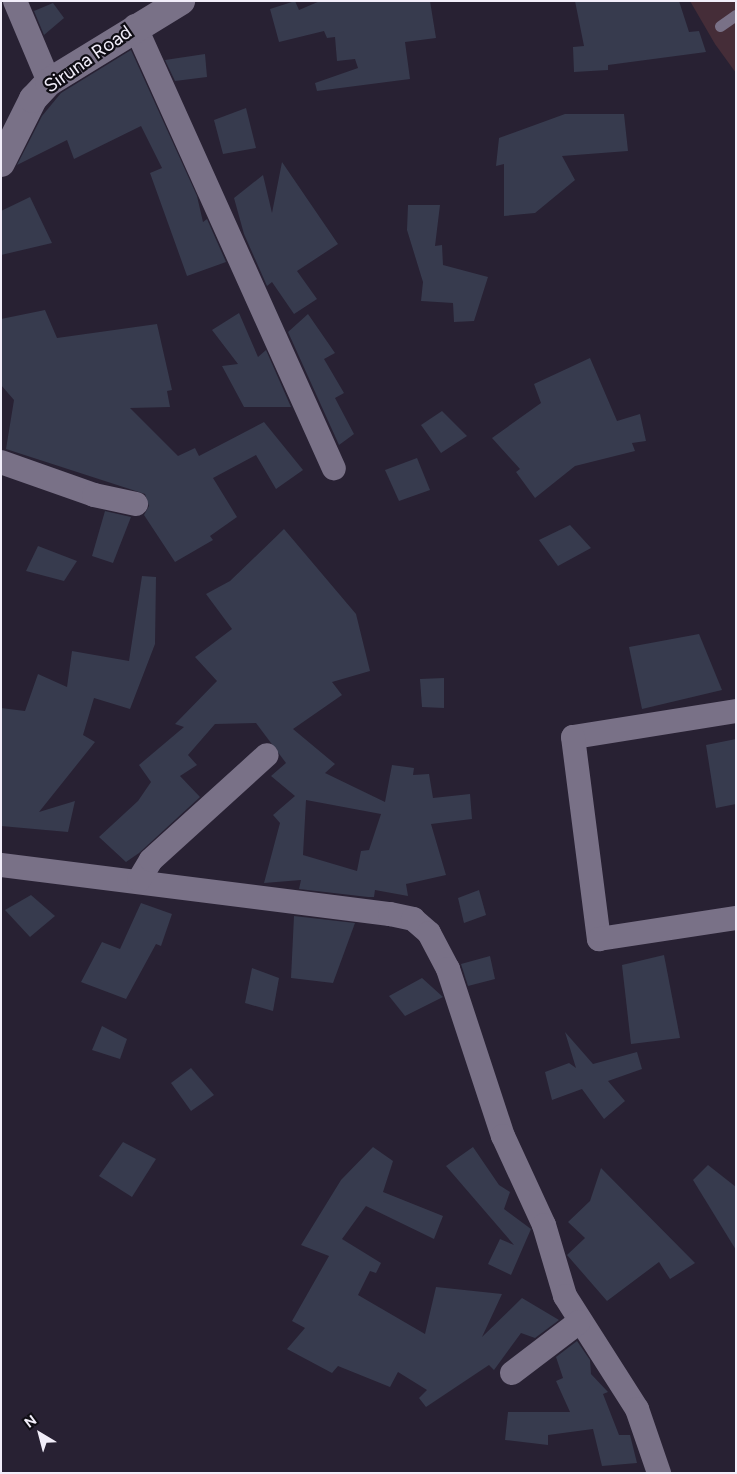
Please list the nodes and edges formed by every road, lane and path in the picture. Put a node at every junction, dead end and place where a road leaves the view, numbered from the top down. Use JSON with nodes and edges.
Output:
{"nodes":[{"id":1,"x":15,"y":1,"type":"edge"},
{"id":2,"x":181,"y":1,"type":"edge"},
{"id":3,"x":736,"y":15,"type":"edge"},
{"id":4,"x":135,"y":26,"type":"junction"},
{"id":5,"x":720,"y":26,"type":"dead end"},
{"id":6,"x":49,"y":82,"type":"junction"},
{"id":7,"x":1,"y":163,"type":"edge"},
{"id":8,"x":1,"y":462,"type":"edge"},
{"id":9,"x":334,"y":468,"type":"dead end"},
{"id":10,"x":136,"y":504,"type":"dead end"},
{"id":11,"x":736,"y":710,"type":"edge"},
{"id":12,"x":267,"y":755,"type":"dead end"},
{"id":13,"x":1,"y":864,"type":"edge"},
{"id":14,"x":139,"y":880,"type":"junction"},
{"id":15,"x":736,"y":918,"type":"edge"},
{"id":16,"x":579,"y":1322,"type":"junction"},
{"id":17,"x":512,"y":1373,"type":"dead end"},
{"id":18,"x":659,"y":1473,"type":"edge"}],
"edges":[{"from":1,"to":6,"type":"street"},
{"from":2,"to":4,"type":"street","name":"Siruna Road"},
{"from":3,"to":5,"type":"lane"},
{"from":4,"to":6,"type":"street","name":"Siruna Road"},
{"from":4,"to":9,"type":"street"},
{"from":6,"to":7,"type":"street","name":"Siruna Road"},
{"from":8,"to":10,"type":"street"},
{"from":11,"to":15,"type":"street"},
{"from":12,"to":14,"type":"street"},
{"from":13,"to":14,"type":"street"},
{"from":14,"to":16,"type":"street"},
{"from":16,"to":17,"type":"street"},
{"from":16,"to":18,"type":"street"}]}
